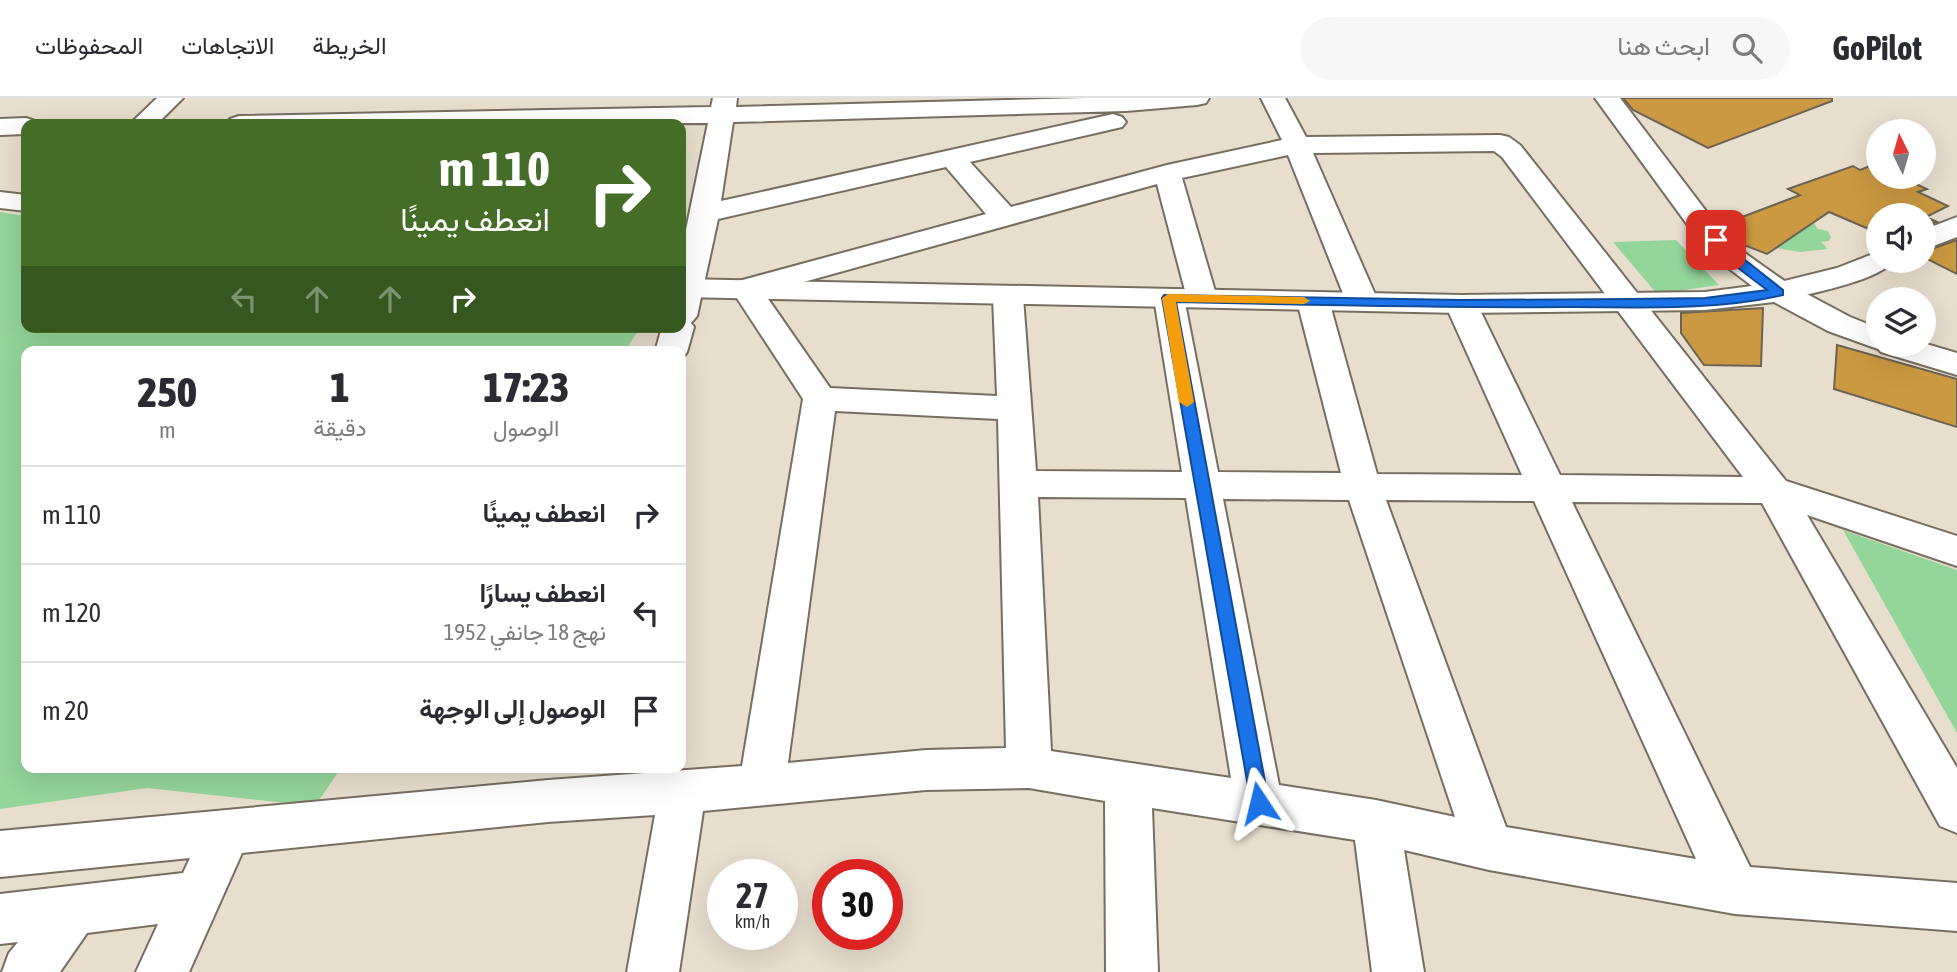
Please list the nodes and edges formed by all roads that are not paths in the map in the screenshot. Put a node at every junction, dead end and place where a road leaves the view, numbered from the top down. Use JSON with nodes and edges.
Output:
{"nodes":[{"id":1,"x":171,"y":98,"type":"edge"},
{"id":2,"x":515,"y":98,"type":"edge"},
{"id":3,"x":1197,"y":98,"type":"edge"},
{"id":4,"x":1214,"y":98,"type":"edge"},
{"id":5,"x":1273,"y":98,"type":"edge"},
{"id":6,"x":1607,"y":98,"type":"edge"},
{"id":7,"x":1122,"y":101,"type":"edge"},
{"id":8,"x":992,"y":103,"type":"edge"},
{"id":9,"x":724,"y":107,"type":"edge"},
{"id":10,"x":148,"y":119,"type":"edge"},
{"id":11,"x":497,"y":119,"type":"edge"},
{"id":12,"x":540,"y":119,"type":"edge"},
{"id":13,"x":21,"y":126,"type":"edge"},
{"id":14,"x":0,"y":127,"type":"edge"},
{"id":15,"x":1297,"y":145,"type":"junction"},
{"id":16,"x":953,"y":159,"type":"junction"},
{"id":17,"x":1167,"y":173,"type":"junction"},
{"id":18,"x":0,"y":200,"type":"edge"},
{"id":19,"x":21,"y":202,"type":"edge"},
{"id":20,"x":705,"y":213,"type":"junction"},
{"id":21,"x":1004,"y":217,"type":"junction"},
{"id":22,"x":1957,"y":226,"type":"edge"},
{"id":23,"x":1936,"y":235,"type":"edge"},
{"id":24,"x":1866,"y":266,"type":"edge"},
{"id":25,"x":686,"y":286,"type":"edge"},
{"id":26,"x":746,"y":289,"type":"junction"},
{"id":27,"x":1779,"y":292,"type":"junction"},
{"id":28,"x":1008,"y":297,"type":"junction"},
{"id":29,"x":686,"y":298,"type":"edge"},
{"id":30,"x":1185,"y":298,"type":"junction"},
{"id":31,"x":1313,"y":301,"type":"junction"},
{"id":32,"x":1362,"y":301,"type":"junction"},
{"id":33,"x":1630,"y":303,"type":"junction"},
{"id":34,"x":1461,"y":304,"type":"junction"},
{"id":35,"x":1866,"y":334,"type":"edge"},
{"id":36,"x":1933,"y":357,"type":"edge"},
{"id":37,"x":1957,"y":364,"type":"edge"},
{"id":38,"x":820,"y":399,"type":"junction"},
{"id":39,"x":1014,"y":408,"type":"junction"},
{"id":40,"x":1201,"y":483,"type":"junction"},
{"id":41,"x":1019,"y":484,"type":"junction"},
{"id":42,"x":1362,"y":485,"type":"junction"},
{"id":43,"x":1546,"y":488,"type":"junction"},
{"id":44,"x":1773,"y":490,"type":"junction"},
{"id":45,"x":1957,"y":551,"type":"edge"},
{"id":46,"x":1029,"y":768,"type":"junction"},
{"id":47,"x":1128,"y":783,"type":"junction"},
{"id":48,"x":553,"y":785,"type":"edge"},
{"id":49,"x":762,"y":786,"type":"junction"},
{"id":50,"x":683,"y":791,"type":"junction"},
{"id":51,"x":1259,"y":803,"type":"junction"},
{"id":52,"x":1957,"y":811,"type":"edge"},
{"id":53,"x":1376,"y":822,"type":"junction"},
{"id":54,"x":228,"y":833,"type":"junction"},
{"id":55,"x":1489,"y":848,"type":"junction"},
{"id":56,"x":0,"y":854,"type":"edge"},
{"id":57,"x":1735,"y":890,"type":"junction"},
{"id":58,"x":200,"y":895,"type":"junction"},
{"id":59,"x":1957,"y":907,"type":"edge"},
{"id":60,"x":73,"y":910,"type":"junction"},
{"id":61,"x":0,"y":919,"type":"edge"},
{"id":62,"x":28,"y":972,"type":"edge"},
{"id":63,"x":162,"y":972,"type":"edge"},
{"id":64,"x":653,"y":972,"type":"edge"},
{"id":65,"x":1132,"y":972,"type":"edge"},
{"id":66,"x":1398,"y":972,"type":"edge"}],
"edges":[{"from":1,"to":10,"type":"street"},
{"from":2,"to":11,"type":"street"},
{"from":3,"to":7,"type":"street"},
{"from":4,"to":16,"type":"street"},
{"from":5,"to":15,"type":"street"},
{"from":6,"to":27,"type":"street"},
{"from":7,"to":8,"type":"street"},
{"from":8,"to":9,"type":"street"},
{"from":9,"to":12,"type":"street"},
{"from":9,"to":20,"type":"street"},
{"from":13,"to":14,"type":"street"},
{"from":15,"to":17,"type":"street"},
{"from":15,"to":32,"type":"street"},
{"from":15,"to":33,"type":"street"},
{"from":16,"to":20,"type":"street"},
{"from":16,"to":21,"type":"street"},
{"from":17,"to":21,"type":"street"},
{"from":17,"to":30,"type":"street"},
{"from":18,"to":19,"type":"street"},
{"from":20,"to":25,"type":"street"},
{"from":21,"to":26,"type":"street"},
{"from":22,"to":23,"type":"street"},
{"from":24,"to":27,"type":"street"},
{"from":26,"to":28,"type":"street"},
{"from":26,"to":29,"type":"street"},
{"from":26,"to":38,"type":"street"},
{"from":27,"to":33,"type":"street"},
{"from":27,"to":35,"type":"street"},
{"from":28,"to":30,"type":"street"},
{"from":28,"to":39,"type":"street"},
{"from":30,"to":31,"type":"street"},
{"from":30,"to":40,"type":"street"},
{"from":31,"to":32,"type":"street"},
{"from":31,"to":42,"type":"street"},
{"from":32,"to":34,"type":"street"},
{"from":33,"to":34,"type":"street"},
{"from":33,"to":44,"type":"street"},
{"from":34,"to":43,"type":"street"},
{"from":36,"to":37,"type":"street"},
{"from":38,"to":39,"type":"street"},
{"from":38,"to":49,"type":"street"},
{"from":39,"to":41,"type":"street"},
{"from":40,"to":41,"type":"street"},
{"from":40,"to":42,"type":"street"},
{"from":40,"to":51,"type":"street"},
{"from":41,"to":46,"type":"street"},
{"from":42,"to":43,"type":"street"},
{"from":42,"to":55,"type":"street"},
{"from":43,"to":44,"type":"street"},
{"from":43,"to":57,"type":"street"},
{"from":44,"to":45,"type":"street"},
{"from":44,"to":52,"type":"street"},
{"from":46,"to":47,"type":"street"},
{"from":46,"to":49,"type":"street"},
{"from":47,"to":51,"type":"street"},
{"from":47,"to":65,"type":"street"},
{"from":48,"to":50,"type":"street"},
{"from":48,"to":54,"type":"street"},
{"from":49,"to":50,"type":"street"},
{"from":50,"to":64,"type":"street"},
{"from":51,"to":53,"type":"street"},
{"from":53,"to":55,"type":"street"},
{"from":53,"to":66,"type":"street"},
{"from":54,"to":56,"type":"street"},
{"from":54,"to":58,"type":"street"},
{"from":55,"to":57,"type":"street"},
{"from":57,"to":59,"type":"street"},
{"from":58,"to":60,"type":"street"},
{"from":58,"to":63,"type":"street"},
{"from":60,"to":61,"type":"street"},
{"from":60,"to":62,"type":"street"}]}
